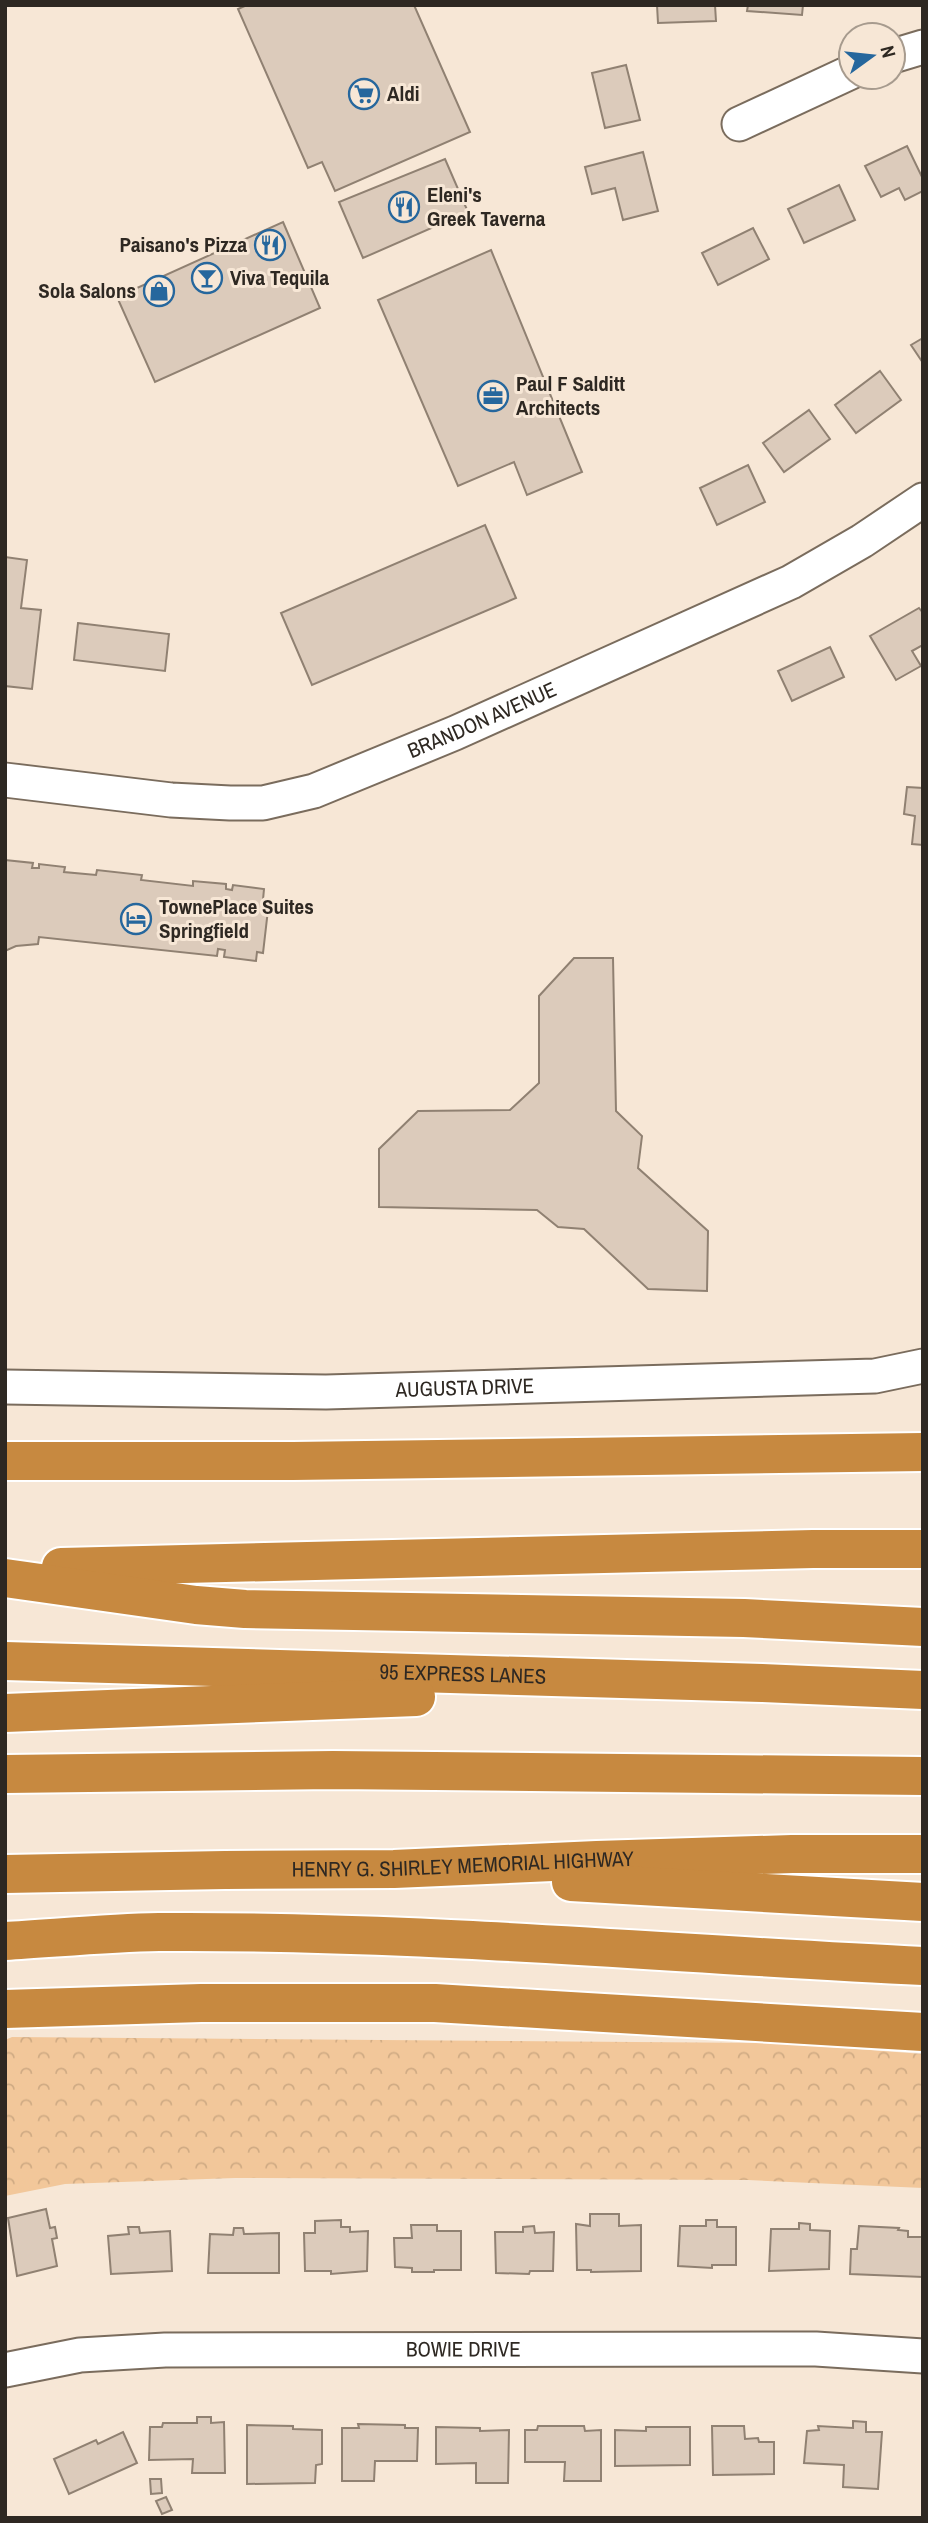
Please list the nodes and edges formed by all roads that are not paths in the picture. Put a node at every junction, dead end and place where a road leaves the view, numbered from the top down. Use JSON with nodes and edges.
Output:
{"nodes":[{"id":1,"x":837,"y":78,"type":"edge"},
{"id":2,"x":739,"y":124,"type":"dead end"},
{"id":3,"x":923,"y":500,"type":"edge"},
{"id":4,"x":5,"y":779,"type":"edge"},
{"id":5,"x":923,"y":1366,"type":"edge"},
{"id":6,"x":5,"y":1387,"type":"edge"},
{"id":7,"x":923,"y":1452,"type":"edge"},
{"id":8,"x":5,"y":1461,"type":"edge"},
{"id":9,"x":923,"y":1549,"type":"edge"},
{"id":10,"x":5,"y":1568,"type":"edge"},
{"id":11,"x":5,"y":1578,"type":"edge"},
{"id":12,"x":923,"y":1627,"type":"edge"},
{"id":13,"x":5,"y":1661,"type":"edge"},
{"id":14,"x":762,"y":1683,"type":"junction"},
{"id":15,"x":923,"y":1690,"type":"edge"},
{"id":16,"x":5,"y":1713,"type":"edge"},
{"id":17,"x":59,"y":1773,"type":"junction"},
{"id":18,"x":5,"y":1774,"type":"edge"},
{"id":19,"x":923,"y":1776,"type":"edge"},
{"id":20,"x":5,"y":1780,"type":"edge"},
{"id":21,"x":923,"y":1854,"type":"edge"},
{"id":22,"x":394,"y":1869,"type":"junction"},
{"id":23,"x":5,"y":1874,"type":"edge"},
{"id":24,"x":923,"y":1902,"type":"edge"},
{"id":25,"x":5,"y":1941,"type":"edge"},
{"id":26,"x":923,"y":1966,"type":"edge"},
{"id":27,"x":5,"y":2009,"type":"edge"},
{"id":28,"x":923,"y":2032,"type":"edge"},
{"id":29,"x":923,"y":2356,"type":"edge"},
{"id":30,"x":5,"y":2370,"type":"edge"}],
"edges":[{"from":1,"to":2,"type":"street"},
{"from":3,"to":4,"type":"street","name":"BRANDON AVENUE"},
{"from":5,"to":6,"type":"street","name":"AUGUSTA DRIVE"},
{"from":7,"to":8,"type":"highway"},
{"from":9,"to":10,"type":"highway"},
{"from":11,"to":12,"type":"highway"},
{"from":13,"to":14,"type":"highway","name":"95 EXPRESS LANES"},
{"from":14,"to":15,"type":"highway","name":"95 EXPRESS LANES"},
{"from":14,"to":16,"type":"highway"},
{"from":17,"to":18,"type":"highway"},
{"from":17,"to":19,"type":"highway"},
{"from":17,"to":20,"type":"highway"},
{"from":21,"to":22,"type":"highway","name":"HENRY G. SHIRLEY MEMORIAL HIGHWAY"},
{"from":22,"to":23,"type":"highway","name":"HENRY G. SHIRLEY MEMORIAL HIGHWAY"},
{"from":22,"to":24,"type":"highway"},
{"from":25,"to":26,"type":"highway"},
{"from":27,"to":28,"type":"highway"},
{"from":29,"to":30,"type":"street","name":"BOWIE DRIVE"}]}
